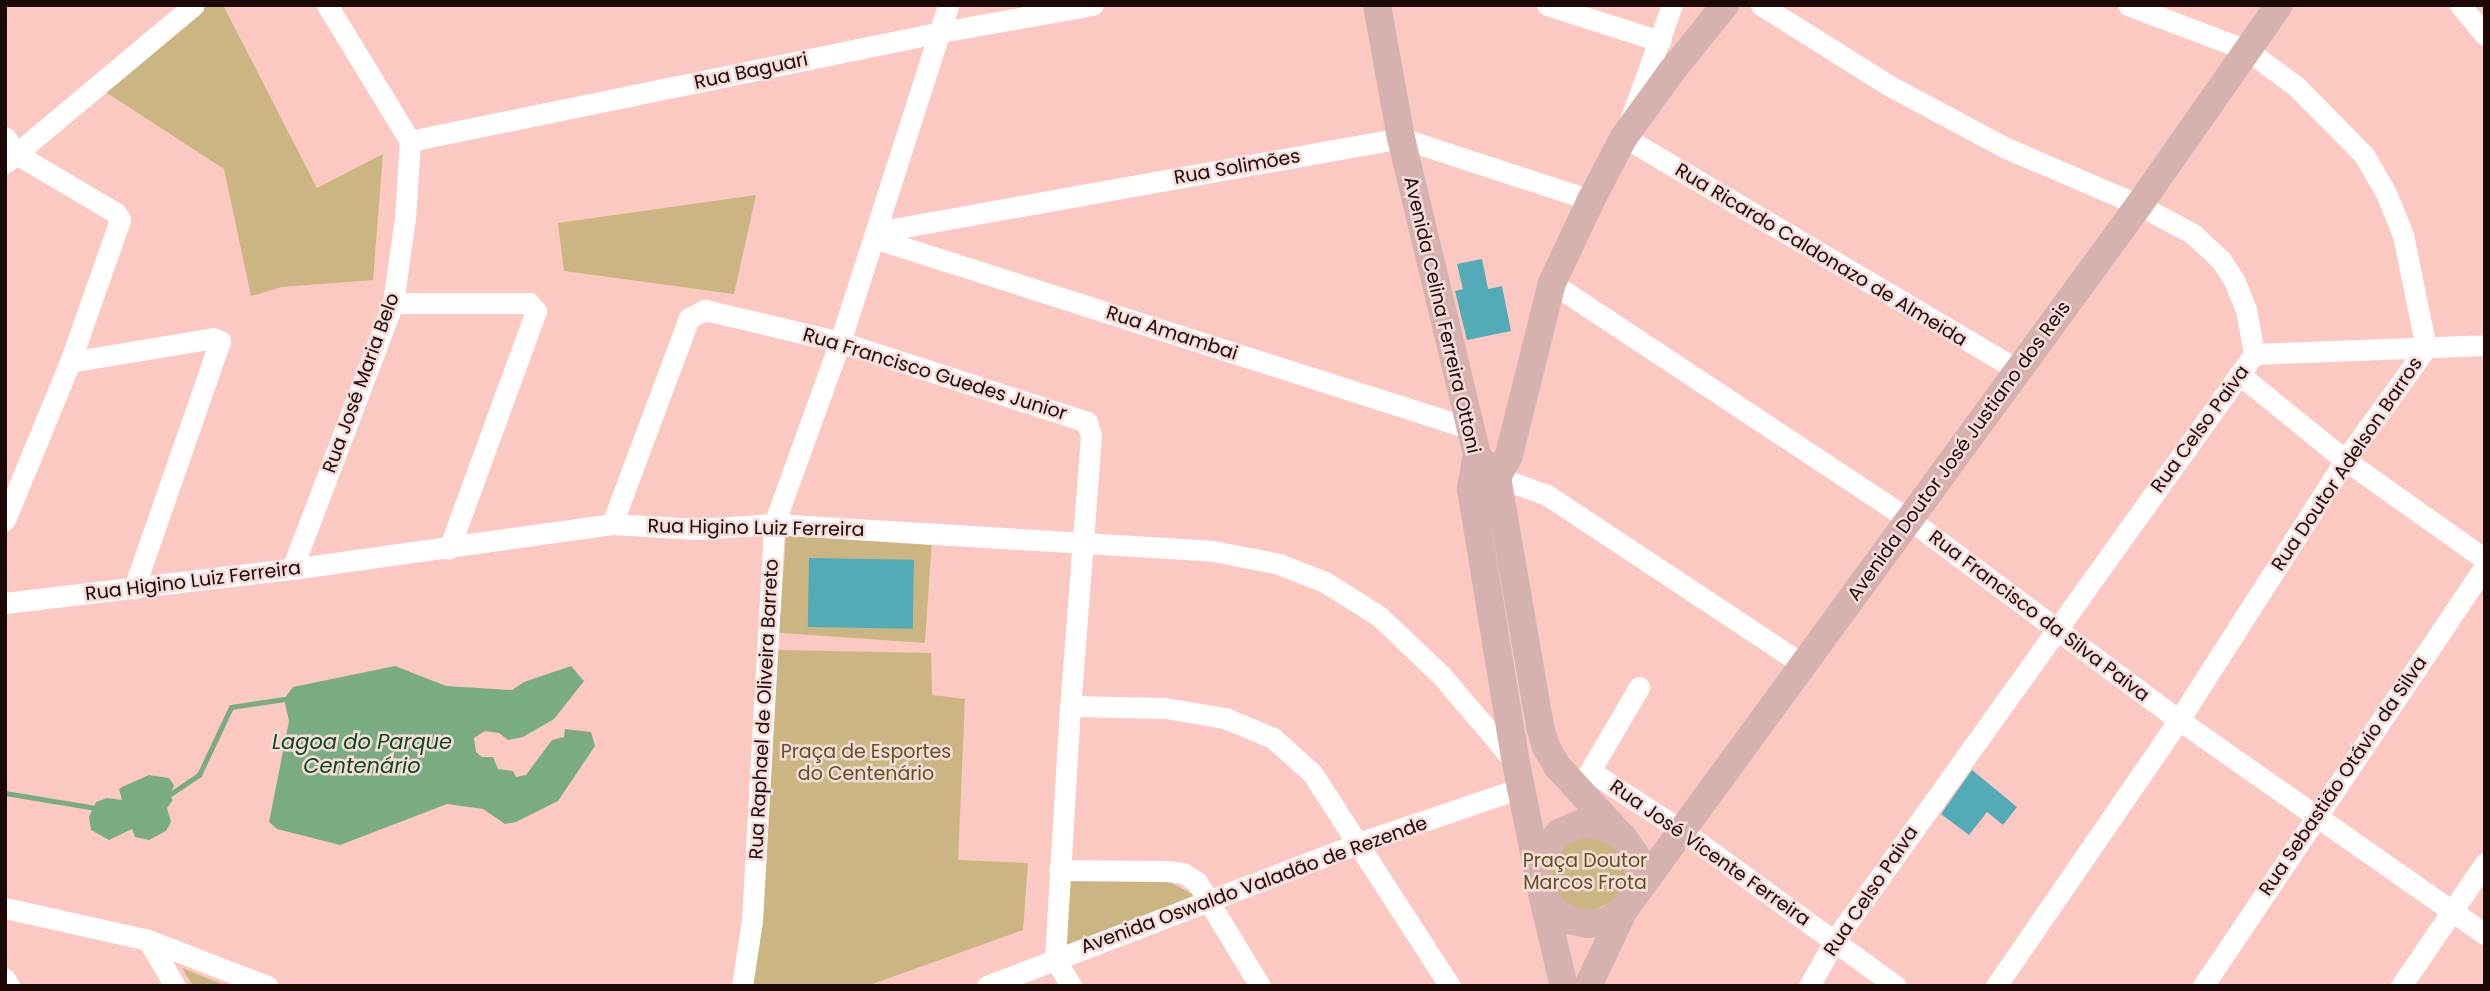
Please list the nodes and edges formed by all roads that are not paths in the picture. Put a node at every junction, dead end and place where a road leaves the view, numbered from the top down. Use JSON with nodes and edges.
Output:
{"nodes":[{"id":1,"x":194,"y":5,"type":"edge"},
{"id":2,"x":327,"y":5,"type":"edge"},
{"id":3,"x":948,"y":5,"type":"edge"},
{"id":4,"x":1093,"y":5,"type":"edge"},
{"id":5,"x":1377,"y":5,"type":"edge"},
{"id":6,"x":1547,"y":5,"type":"edge"},
{"id":7,"x":1672,"y":5,"type":"edge"},
{"id":8,"x":1725,"y":5,"type":"edge"},
{"id":9,"x":1761,"y":5,"type":"edge"},
{"id":10,"x":2129,"y":5,"type":"edge"},
{"id":11,"x":2279,"y":5,"type":"edge"},
{"id":12,"x":2460,"y":5,"type":"edge"},
{"id":13,"x":941,"y":32,"type":"junction"},
{"id":14,"x":2485,"y":35,"type":"edge"},
{"id":15,"x":1660,"y":41,"type":"junction"},
{"id":16,"x":2247,"y":50,"type":"junction"},
{"id":17,"x":5,"y":137,"type":"edge"},
{"id":18,"x":1624,"y":137,"type":"junction"},
{"id":19,"x":1401,"y":138,"type":"junction"},
{"id":20,"x":410,"y":141,"type":"junction"},
{"id":21,"x":11,"y":159,"type":"edge"},
{"id":22,"x":1591,"y":200,"type":"junction"},
{"id":23,"x":2139,"y":205,"type":"junction"},
{"id":24,"x":875,"y":235,"type":"junction"},
{"id":25,"x":1552,"y":283,"type":"junction"},
{"id":26,"x":393,"y":303,"type":"junction"},
{"id":27,"x":840,"y":342,"type":"junction"},
{"id":28,"x":2485,"y":345,"type":"edge"},
{"id":29,"x":2426,"y":348,"type":"junction"},
{"id":30,"x":2255,"y":354,"type":"junction"},
{"id":31,"x":70,"y":362,"type":"junction"},
{"id":32,"x":2019,"y":371,"type":"junction"},
{"id":33,"x":2239,"y":374,"type":"junction"},
{"id":34,"x":1473,"y":441,"type":"junction"},
{"id":35,"x":2345,"y":460,"type":"junction"},
{"id":36,"x":1497,"y":477,"type":"junction"},
{"id":37,"x":1471,"y":489,"type":"junction"},
{"id":38,"x":1909,"y":519,"type":"junction"},
{"id":39,"x":5,"y":520,"type":"edge"},
{"id":40,"x":612,"y":524,"type":"junction"},
{"id":41,"x":774,"y":524,"type":"junction"},
{"id":42,"x":1082,"y":543,"type":"junction"},
{"id":43,"x":449,"y":549,"type":"junction"},
{"id":44,"x":2485,"y":559,"type":"edge"},
{"id":45,"x":2485,"y":566,"type":"edge"},
{"id":46,"x":292,"y":569,"type":"junction"},
{"id":47,"x":134,"y":588,"type":"junction"},
{"id":48,"x":5,"y":603,"type":"edge"},
{"id":49,"x":2055,"y":629,"type":"junction"},
{"id":50,"x":1802,"y":664,"type":"junction"},
{"id":51,"x":1639,"y":687,"type":"dead end"},
{"id":52,"x":1070,"y":706,"type":"junction"},
{"id":53,"x":2179,"y":720,"type":"junction"},
{"id":54,"x":1519,"y":776,"type":"junction"},
{"id":55,"x":1584,"y":781,"type":"junction"},
{"id":56,"x":2316,"y":816,"type":"junction"},
{"id":57,"x":1681,"y":830,"type":"junction"},
{"id":58,"x":1623,"y":837,"type":"junction"},
{"id":59,"x":1360,"y":843,"type":"junction"},
{"id":60,"x":2485,"y":863,"type":"edge"},
{"id":61,"x":1059,"y":870,"type":"junction"},
{"id":62,"x":1540,"y":882,"type":"junction"},
{"id":63,"x":1210,"y":900,"type":"junction"},
{"id":64,"x":1629,"y":902,"type":"junction"},
{"id":65,"x":5,"y":908,"type":"edge"},
{"id":66,"x":2451,"y":911,"type":"junction"},
{"id":67,"x":2485,"y":934,"type":"edge"},
{"id":68,"x":148,"y":940,"type":"junction"},
{"id":69,"x":1835,"y":940,"type":"junction"},
{"id":70,"x":1055,"y":959,"type":"junction"},
{"id":71,"x":5,"y":979,"type":"edge"},
{"id":72,"x":9,"y":986,"type":"edge"},
{"id":73,"x":175,"y":986,"type":"edge"},
{"id":74,"x":267,"y":986,"type":"edge"},
{"id":75,"x":741,"y":986,"type":"edge"},
{"id":76,"x":987,"y":986,"type":"edge"},
{"id":77,"x":1071,"y":986,"type":"edge"},
{"id":78,"x":1259,"y":986,"type":"edge"},
{"id":79,"x":1450,"y":986,"type":"edge"},
{"id":80,"x":1564,"y":986,"type":"edge"},
{"id":81,"x":1588,"y":986,"type":"edge"},
{"id":82,"x":1809,"y":986,"type":"edge"},
{"id":83,"x":1896,"y":986,"type":"edge"},
{"id":84,"x":1996,"y":986,"type":"edge"},
{"id":85,"x":2203,"y":986,"type":"edge"},
{"id":86,"x":2401,"y":986,"type":"edge"}],
"edges":[{"from":1,"to":21,"type":"street"},
{"from":2,"to":20,"type":"street"},
{"from":3,"to":13,"type":"street","name":"Rua Raphael de Oliveira Barreto"},
{"from":4,"to":13,"type":"street","name":"Rua Baguari"},
{"from":5,"to":19,"type":"main road","name":"Avenida Celina Ferreira Ottoni"},
{"from":6,"to":15,"type":"street"},
{"from":7,"to":15,"type":"street"},
{"from":8,"to":18,"type":"main road"},
{"from":9,"to":23,"type":"street","name":"Rua Celso Paiva"},
{"from":10,"to":16,"type":"street","name":"Rua Doutor Adelson Barros"},
{"from":11,"to":16,"type":"main road","name":"Avenida Doutor José Justiano dos Reis"},
{"from":12,"to":14,"type":"street"},
{"from":13,"to":20,"type":"street","name":"Rua Baguari"},
{"from":13,"to":24,"type":"street","name":"Rua Raphael de Oliveira Barreto"},
{"from":15,"to":18,"type":"street"},
{"from":16,"to":23,"type":"main road","name":"Avenida Doutor José Justiano dos Reis"},
{"from":16,"to":29,"type":"street","name":"Rua Doutor Adelson Barros"},
{"from":17,"to":21,"type":"street"},
{"from":18,"to":22,"type":"main road"},
{"from":18,"to":32,"type":"street","name":"Rua Ricardo Caldonazo de Almeida"},
{"from":19,"to":22,"type":"street","name":"Rua Solimões"},
{"from":19,"to":24,"type":"street","name":"Rua Solimões"},
{"from":19,"to":34,"type":"main road","name":"Avenida Celina Ferreira Ottoni"},
{"from":20,"to":26,"type":"street","name":"Rua José Maria Belo"},
{"from":21,"to":31,"type":"street"},
{"from":22,"to":25,"type":"main road"},
{"from":23,"to":30,"type":"street","name":"Rua Celso Paiva"},
{"from":23,"to":32,"type":"main road","name":"Avenida Doutor José Justiano dos Reis"},
{"from":24,"to":27,"type":"street","name":"Rua Raphael de Oliveira Barreto"},
{"from":24,"to":34,"type":"street","name":"Rua Amambai"},
{"from":25,"to":36,"type":"main road"},
{"from":25,"to":38,"type":"street","name":"Rua Francisco da Silva Paiva"},
{"from":26,"to":43,"type":"street"},
{"from":26,"to":46,"type":"street","name":"Rua José Maria Belo"},
{"from":27,"to":40,"type":"street","name":"Rua Francisco Guedes Junior"},
{"from":27,"to":41,"type":"street","name":"Rua Raphael de Oliveira Barreto"},
{"from":27,"to":42,"type":"street","name":"Rua Francisco Guedes Junior"},
{"from":28,"to":29,"type":"street"},
{"from":29,"to":30,"type":"street"},
{"from":29,"to":35,"type":"street","name":"Rua Doutor Adelson Barros"},
{"from":30,"to":33,"type":"street","name":"Rua Celso Paiva"},
{"from":31,"to":39,"type":"street"},
{"from":31,"to":47,"type":"street"},
{"from":32,"to":38,"type":"main road","name":"Avenida Doutor José Justiano dos Reis"},
{"from":33,"to":35,"type":"street"},
{"from":33,"to":49,"type":"street","name":"Rua Celso Paiva"},
{"from":34,"to":36,"type":"main road"},
{"from":34,"to":37,"type":"main road","name":"Avenida Celina Ferreira Ottoni"},
{"from":35,"to":44,"type":"street"},
{"from":35,"to":53,"type":"street","name":"Rua Doutor Adelson Barros"},
{"from":36,"to":37,"type":"main road"},
{"from":36,"to":50,"type":"street"},
{"from":36,"to":55,"type":"main road"},
{"from":37,"to":54,"type":"main road","name":"Avenida Celina Ferreira Ottoni"},
{"from":38,"to":49,"type":"street","name":"Rua Francisco da Silva Paiva"},
{"from":38,"to":50,"type":"main road","name":"Avenida Doutor José Justiano dos Reis"},
{"from":40,"to":41,"type":"street","name":"Rua Higino Luiz Ferreira"},
{"from":40,"to":43,"type":"street","name":"Rua Higino Luiz Ferreira"},
{"from":41,"to":42,"type":"street","name":"Rua Higino Luiz Ferreira"},
{"from":41,"to":75,"type":"street","name":"Rua Raphael de Oliveira Barreto"},
{"from":42,"to":52,"type":"street","name":"Rua Francisco Guedes Junior"},
{"from":42,"to":54,"type":"street","name":"Rua Higino Luiz Ferreira"},
{"from":43,"to":46,"type":"street","name":"Rua Higino Luiz Ferreira"},
{"from":45,"to":56,"type":"street","name":"Rua Sebastião Otávio da Silva"},
{"from":46,"to":47,"type":"street","name":"Rua Higino Luiz Ferreira"},
{"from":47,"to":48,"type":"street","name":"Rua Higino Luiz Ferreira"},
{"from":49,"to":53,"type":"street","name":"Rua Francisco da Silva Paiva"},
{"from":49,"to":69,"type":"street","name":"Rua Celso Paiva"},
{"from":50,"to":57,"type":"main road","name":"Avenida Doutor José Justiano dos Reis"},
{"from":51,"to":55,"type":"street"},
{"from":52,"to":59,"type":"street"},
{"from":52,"to":61,"type":"street","name":"Rua Francisco Guedes Junior"},
{"from":53,"to":56,"type":"street","name":"Rua Francisco da Silva Paiva"},
{"from":53,"to":84,"type":"street","name":"Rua Doutor Adelson Barros"},
{"from":54,"to":59,"type":"street","name":"Avenida Oswaldo Valadão de Rezende"},
{"from":54,"to":62,"type":"main road","name":"Avenida Celina Ferreira Ottoni"},
{"from":55,"to":57,"type":"street","name":"Rua José Vicente Ferreira"},
{"from":55,"to":58,"type":"main road"},
{"from":56,"to":66,"type":"street","name":"Rua Francisco da Silva Paiva"},
{"from":56,"to":85,"type":"street","name":"Rua Sebastião Otávio da Silva"},
{"from":57,"to":64,"type":"main road","name":"Avenida Doutor José Justiano dos Reis"},
{"from":57,"to":69,"type":"street","name":"Rua José Vicente Ferreira"},
{"from":58,"to":62,"type":"main road"},
{"from":58,"to":64,"type":"main road"},
{"from":59,"to":63,"type":"street","name":"Avenida Oswaldo Valadão de Rezende"},
{"from":59,"to":79,"type":"street"},
{"from":60,"to":66,"type":"street"},
{"from":61,"to":63,"type":"street"},
{"from":61,"to":70,"type":"street","name":"Rua Francisco Guedes Junior"},
{"from":62,"to":64,"type":"main road"},
{"from":62,"to":80,"type":"main road","name":"Avenida Celina Ferreira Ottoni"},
{"from":63,"to":70,"type":"street","name":"Avenida Oswaldo Valadão de Rezende"},
{"from":63,"to":78,"type":"street"},
{"from":64,"to":81,"type":"main road","name":"Avenida Doutor José Justiano dos Reis"},
{"from":65,"to":68,"type":"street"},
{"from":66,"to":67,"type":"street","name":"Rua Francisco da Silva Paiva"},
{"from":66,"to":86,"type":"street"},
{"from":68,"to":73,"type":"street"},
{"from":68,"to":74,"type":"street"},
{"from":69,"to":82,"type":"street","name":"Rua Celso Paiva"},
{"from":69,"to":83,"type":"street","name":"Rua José Vicente Ferreira"},
{"from":70,"to":76,"type":"street","name":"Avenida Oswaldo Valadão de Rezende"},
{"from":70,"to":77,"type":"street"},
{"from":71,"to":72,"type":"street"}]}
